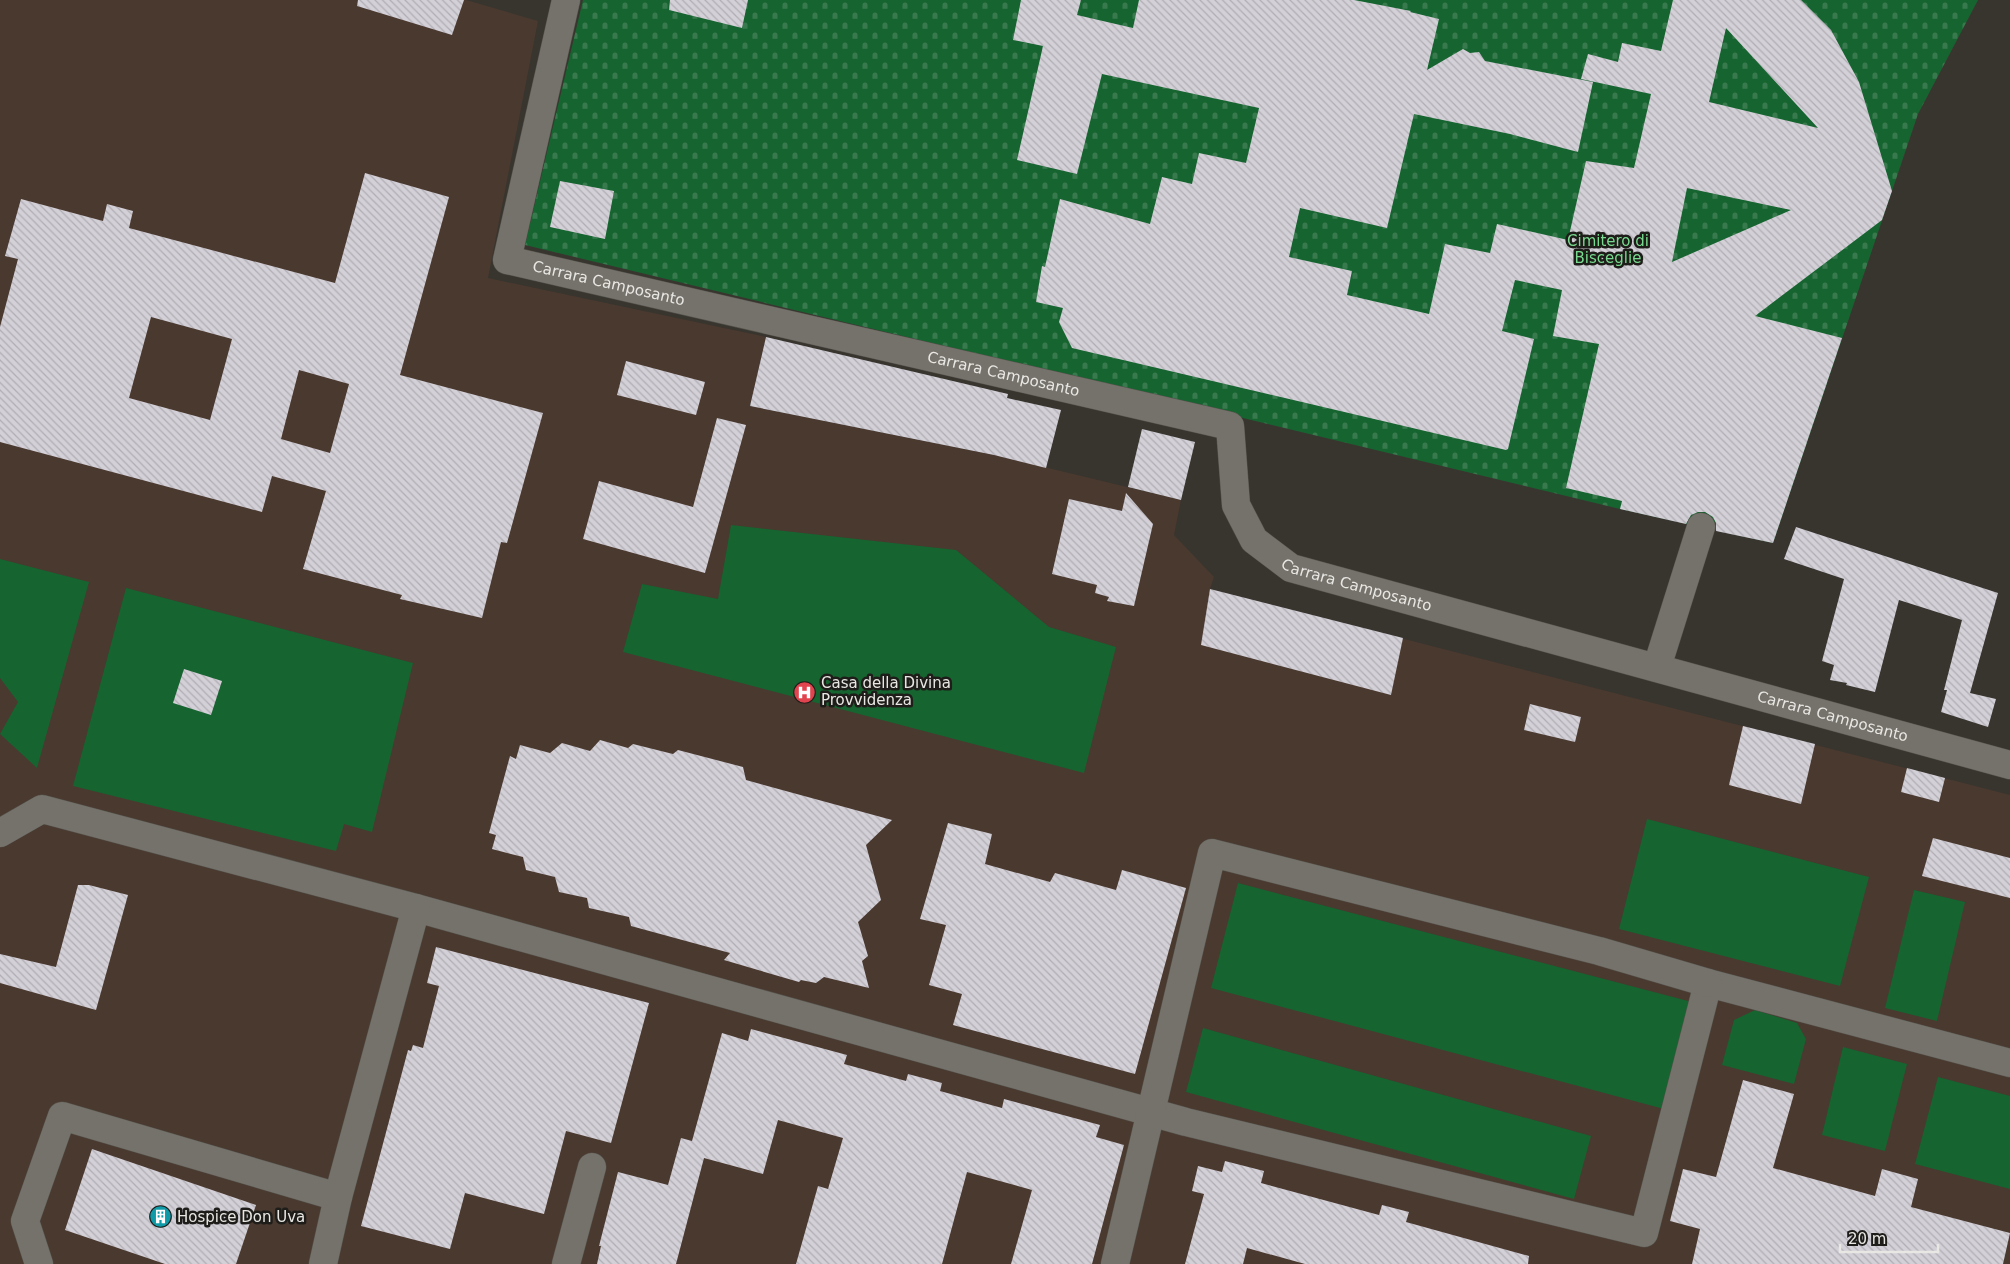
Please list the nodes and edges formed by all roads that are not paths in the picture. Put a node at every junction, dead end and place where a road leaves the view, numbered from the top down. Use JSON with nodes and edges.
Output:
{"nodes":[{"id":1,"x":566,"y":0,"type":"edge"},
{"id":2,"x":1701,"y":527,"type":"dead end"},
{"id":3,"x":1657,"y":667,"type":"junction"},
{"id":4,"x":2010,"y":765,"type":"edge"},
{"id":5,"x":0,"y":833,"type":"edge"},
{"id":6,"x":416,"y":908,"type":"junction"},
{"id":7,"x":1708,"y":983,"type":"junction"},
{"id":8,"x":2010,"y":1063,"type":"edge"},
{"id":9,"x":1152,"y":1113,"type":"junction"},
{"id":10,"x":592,"y":1167,"type":"dead end"},
{"id":11,"x":338,"y":1197,"type":"junction"},
{"id":12,"x":39,"y":1264,"type":"edge"},
{"id":13,"x":323,"y":1264,"type":"edge"},
{"id":14,"x":566,"y":1264,"type":"edge"},
{"id":15,"x":1115,"y":1264,"type":"edge"}],
"edges":[{"from":1,"to":3,"type":"lane","name":"Carrara Camposanto"},
{"from":2,"to":3,"type":"lane"},
{"from":3,"to":4,"type":"lane","name":"Carrara Camposanto"},
{"from":5,"to":6,"type":"lane"},
{"from":6,"to":9,"type":"lane"},
{"from":6,"to":11,"type":"lane"},
{"from":7,"to":8,"type":"lane"},
{"from":7,"to":9,"type":"lane"},
{"from":7,"to":9,"type":"lane"},
{"from":9,"to":15,"type":"lane"},
{"from":10,"to":14,"type":"lane"},
{"from":11,"to":12,"type":"lane"},
{"from":11,"to":13,"type":"lane"}]}
